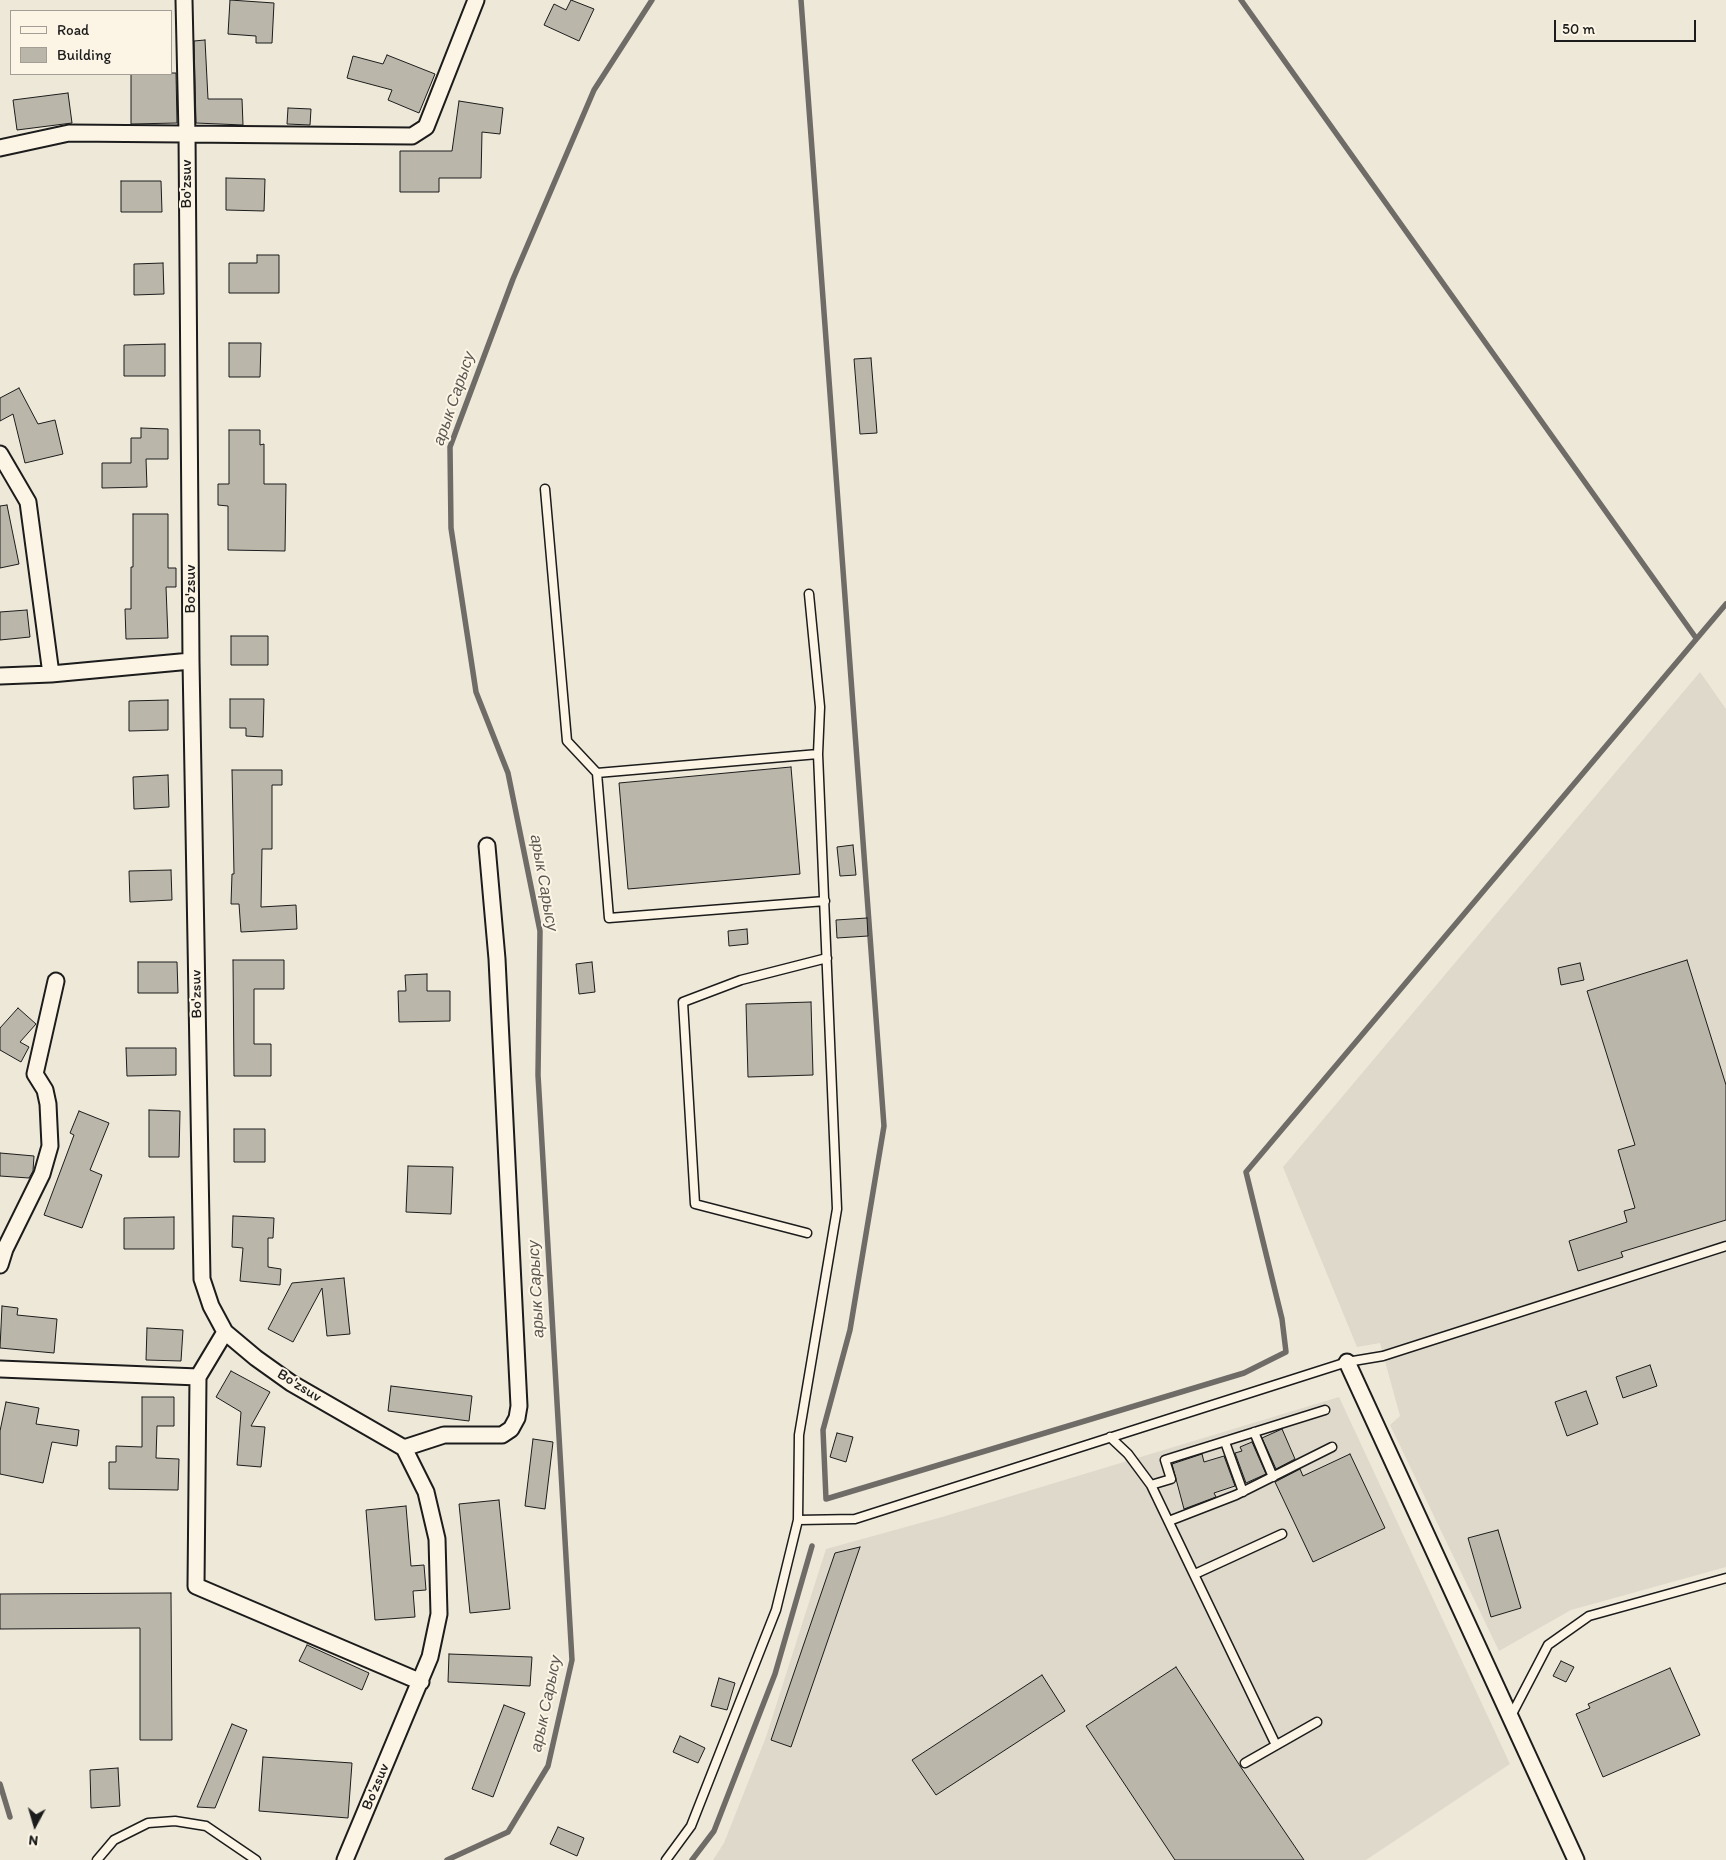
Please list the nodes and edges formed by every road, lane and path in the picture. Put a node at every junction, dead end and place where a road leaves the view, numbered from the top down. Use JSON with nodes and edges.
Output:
{"nodes":[{"id":1,"x":184,"y":0,"type":"edge"},
{"id":2,"x":476,"y":0,"type":"edge"},
{"id":3,"x":187,"y":134,"type":"junction"},
{"id":4,"x":0,"y":148,"type":"edge"},
{"id":5,"x":0,"y":454,"type":"edge"},
{"id":6,"x":545,"y":489,"type":"dead end"},
{"id":7,"x":809,"y":594,"type":"dead end"},
{"id":8,"x":191,"y":662,"type":"junction"},
{"id":9,"x":51,"y":674,"type":"junction"},
{"id":10,"x":0,"y":676,"type":"edge"},
{"id":11,"x":818,"y":754,"type":"junction"},
{"id":12,"x":597,"y":772,"type":"junction"},
{"id":13,"x":487,"y":846,"type":"dead end"},
{"id":14,"x":825,"y":901,"type":"junction"},
{"id":15,"x":827,"y":958,"type":"junction"},
{"id":16,"x":56,"y":981,"type":"dead end"},
{"id":17,"x":807,"y":1233,"type":"dead end"},
{"id":18,"x":1726,"y":1246,"type":"edge"},
{"id":19,"x":0,"y":1264,"type":"edge"},
{"id":20,"x":225,"y":1332,"type":"junction"},
{"id":21,"x":1347,"y":1362,"type":"junction"},
{"id":22,"x":0,"y":1369,"type":"edge"},
{"id":23,"x":198,"y":1377,"type":"junction"},
{"id":24,"x":1325,"y":1410,"type":"dead end"},
{"id":25,"x":1254,"y":1432,"type":"junction"},
{"id":26,"x":1110,"y":1437,"type":"junction"},
{"id":27,"x":1225,"y":1442,"type":"junction"},
{"id":28,"x":1332,"y":1447,"type":"dead end"},
{"id":29,"x":404,"y":1448,"type":"junction"},
{"id":30,"x":1273,"y":1477,"type":"junction"},
{"id":31,"x":1150,"y":1485,"type":"junction"},
{"id":32,"x":1243,"y":1492,"type":"junction"},
{"id":33,"x":798,"y":1520,"type":"junction"},
{"id":34,"x":1169,"y":1521,"type":"junction"},
{"id":35,"x":1282,"y":1534,"type":"dead end"},
{"id":36,"x":1194,"y":1574,"type":"junction"},
{"id":37,"x":1726,"y":1578,"type":"edge"},
{"id":38,"x":421,"y":1682,"type":"junction"},
{"id":39,"x":1511,"y":1716,"type":"junction"},
{"id":40,"x":1316,"y":1722,"type":"dead end"},
{"id":41,"x":1276,"y":1745,"type":"junction"},
{"id":42,"x":1245,"y":1763,"type":"dead end"},
{"id":43,"x":96,"y":1860,"type":"edge"},
{"id":44,"x":256,"y":1860,"type":"edge"},
{"id":45,"x":345,"y":1860,"type":"edge"},
{"id":46,"x":666,"y":1860,"type":"edge"},
{"id":47,"x":1576,"y":1860,"type":"edge"}],
"edges":[{"from":1,"to":3,"type":"street","name":"Bo'zsuv"},
{"from":2,"to":3,"type":"street"},
{"from":3,"to":4,"type":"street"},
{"from":3,"to":8,"type":"street","name":"Bo'zsuv"},
{"from":5,"to":9,"type":"street"},
{"from":6,"to":12,"type":"lane"},
{"from":7,"to":11,"type":"lane"},
{"from":8,"to":9,"type":"street"},
{"from":8,"to":20,"type":"street","name":"Bo'zsuv"},
{"from":9,"to":10,"type":"street"},
{"from":11,"to":12,"type":"lane"},
{"from":11,"to":14,"type":"lane"},
{"from":12,"to":14,"type":"lane"},
{"from":13,"to":29,"type":"street"},
{"from":14,"to":15,"type":"lane"},
{"from":15,"to":17,"type":"lane"},
{"from":15,"to":33,"type":"lane"},
{"from":16,"to":19,"type":"street"},
{"from":18,"to":21,"type":"lane"},
{"from":20,"to":23,"type":"street"},
{"from":20,"to":29,"type":"street","name":"Bo'zsuv"},
{"from":21,"to":26,"type":"lane"},
{"from":21,"to":39,"type":"street"},
{"from":22,"to":23,"type":"street"},
{"from":23,"to":38,"type":"street"},
{"from":24,"to":25,"type":"lane"},
{"from":25,"to":27,"type":"lane"},
{"from":25,"to":30,"type":"lane"},
{"from":26,"to":31,"type":"lane"},
{"from":26,"to":33,"type":"lane"},
{"from":27,"to":31,"type":"lane"},
{"from":27,"to":32,"type":"lane"},
{"from":28,"to":30,"type":"lane"},
{"from":29,"to":38,"type":"street","name":"Bo'zsuv"},
{"from":30,"to":32,"type":"lane"},
{"from":31,"to":34,"type":"lane"},
{"from":32,"to":34,"type":"lane"},
{"from":33,"to":46,"type":"lane"},
{"from":34,"to":36,"type":"lane"},
{"from":35,"to":36,"type":"lane"},
{"from":36,"to":41,"type":"lane"},
{"from":37,"to":39,"type":"lane"},
{"from":38,"to":45,"type":"street","name":"Bo'zsuv"},
{"from":39,"to":47,"type":"street"},
{"from":40,"to":41,"type":"lane"},
{"from":41,"to":42,"type":"lane"},
{"from":43,"to":44,"type":"lane"}]}
